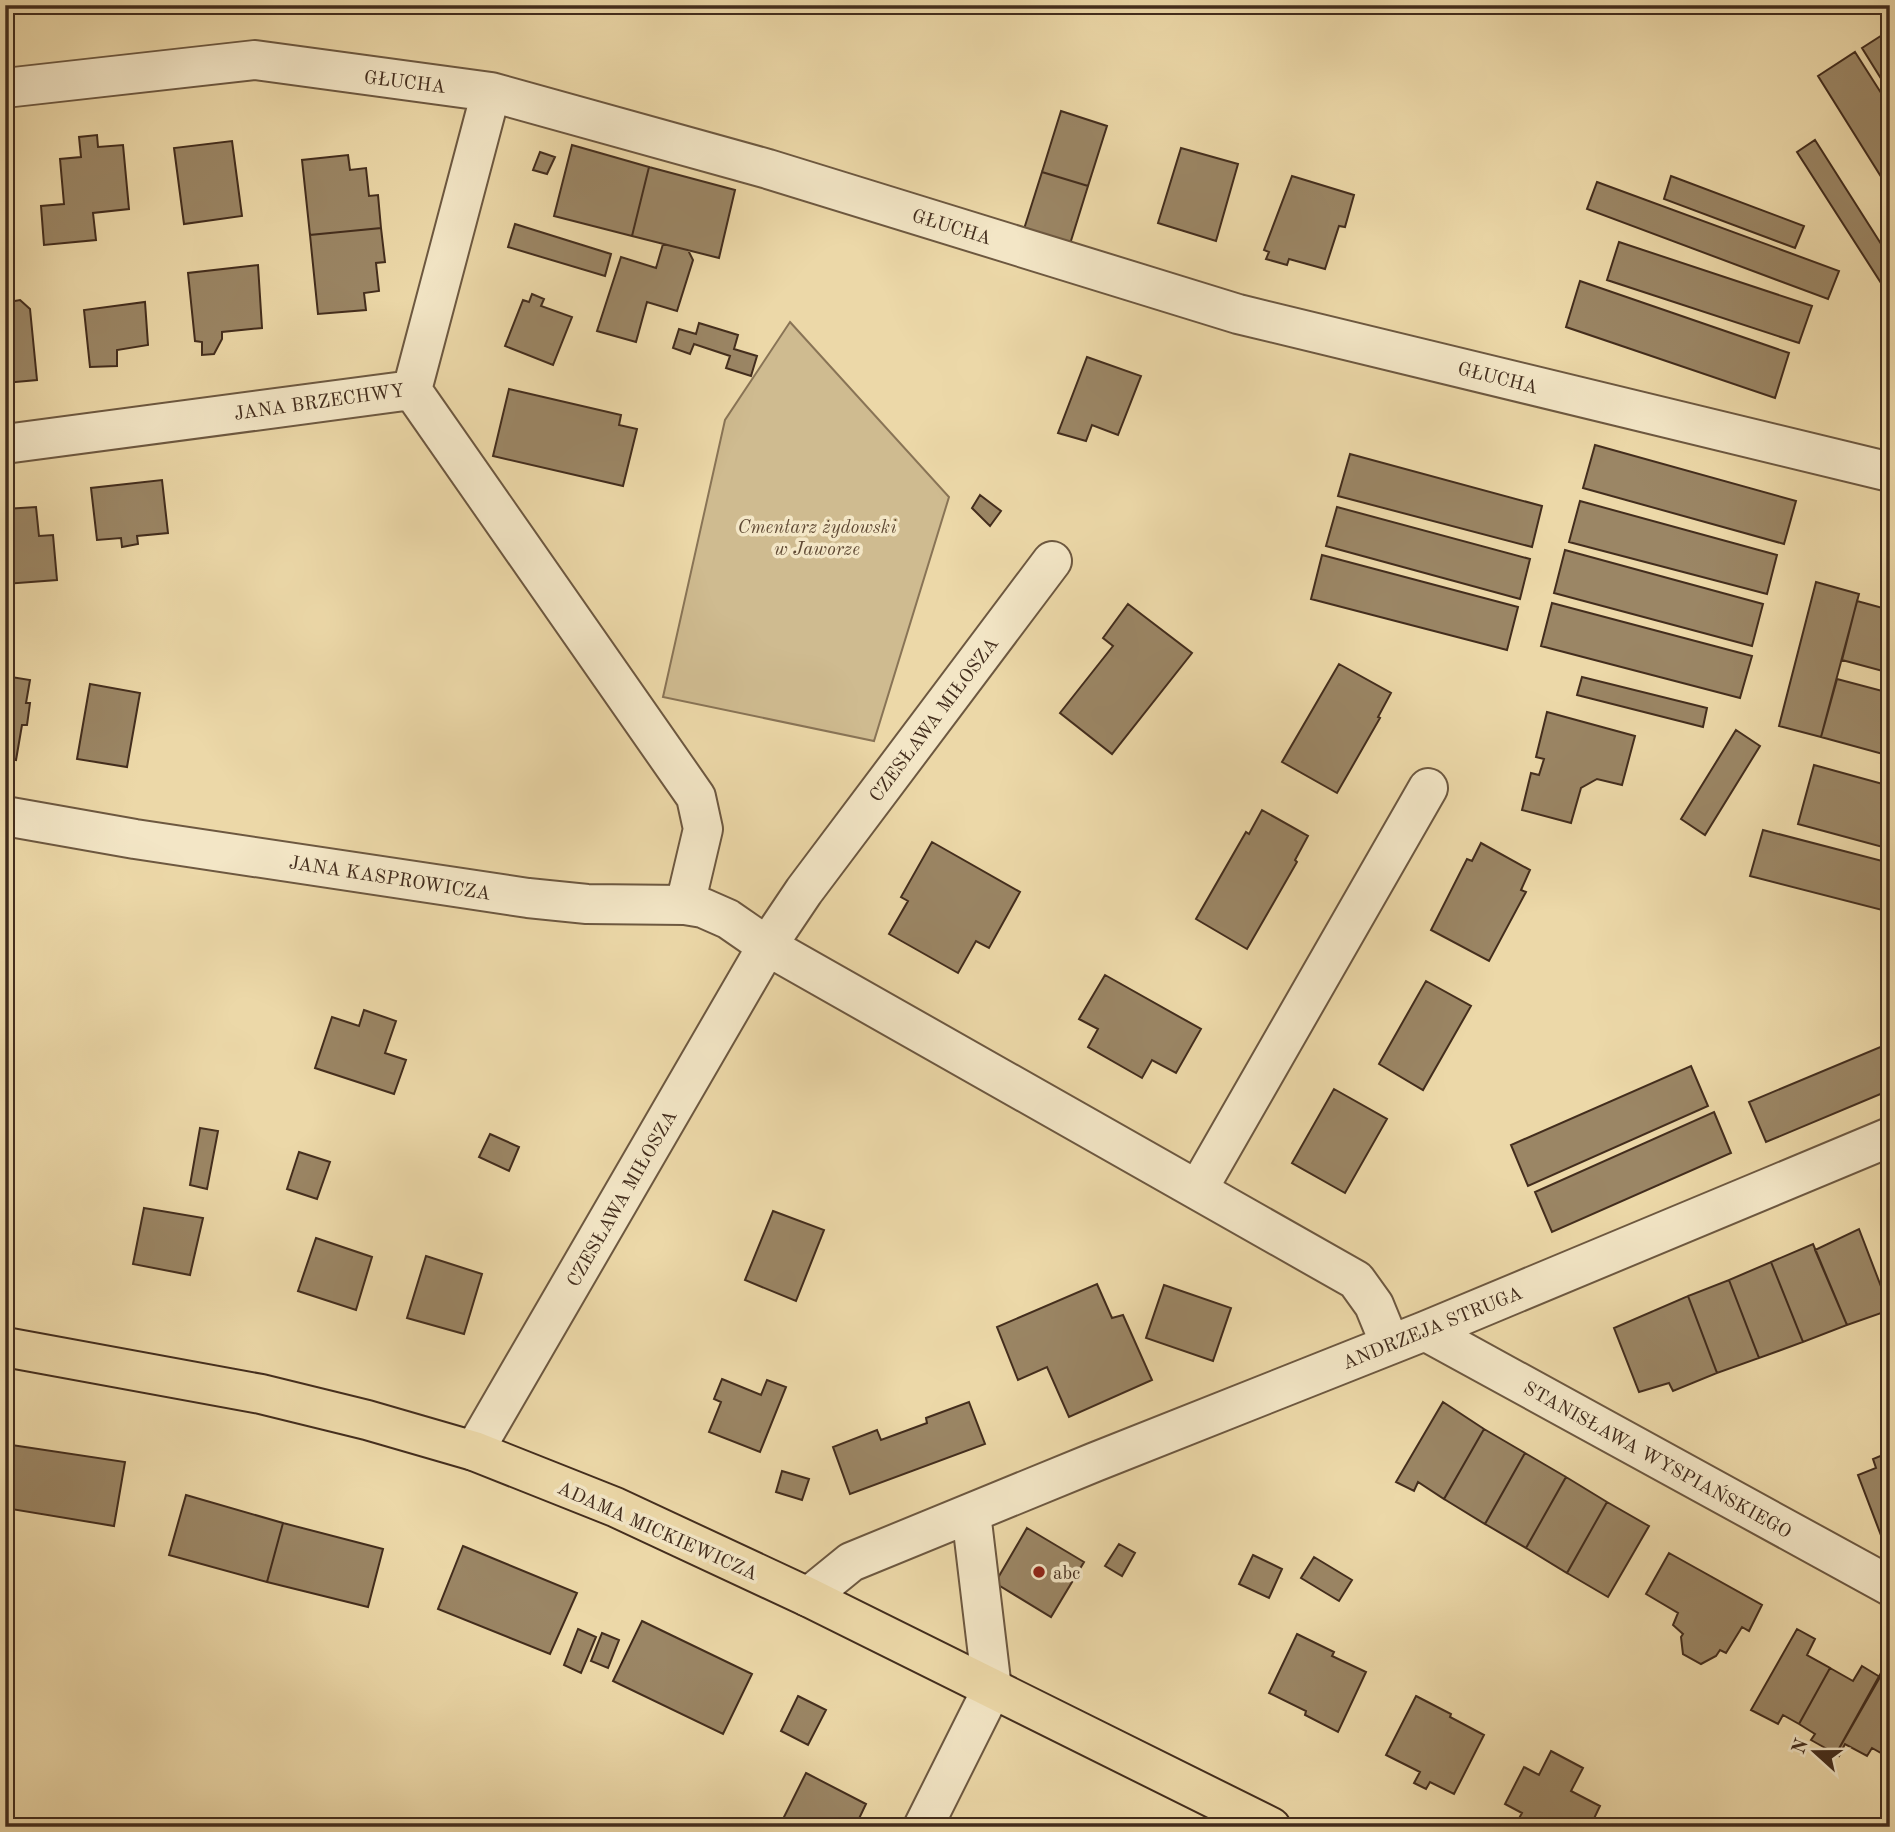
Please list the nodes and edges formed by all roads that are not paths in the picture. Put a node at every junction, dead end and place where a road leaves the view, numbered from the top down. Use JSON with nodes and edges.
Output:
{"nodes":[{"id":1,"x":5,"y":88,"type":"edge"},
{"id":2,"x":491,"y":92,"type":"junction"},
{"id":3,"x":412,"y":390,"type":"junction"},
{"id":4,"x":5,"y":444,"type":"edge"},
{"id":5,"x":1890,"y":472,"type":"edge"},
{"id":6,"x":1052,"y":561,"type":"dead end"},
{"id":7,"x":1428,"y":788,"type":"dead end"},
{"id":8,"x":5,"y":816,"type":"edge"},
{"id":9,"x":685,"y":905,"type":"junction"},
{"id":10,"x":767,"y":946,"type":"junction"},
{"id":11,"x":1890,"y":1137,"type":"edge"},
{"id":12,"x":1198,"y":1189,"type":"junction"},
{"id":13,"x":1425,"y":1331,"type":"junction"},
{"id":14,"x":1390,"y":1344,"type":"junction"},
{"id":15,"x":5,"y":1347,"type":"edge"},
{"id":16,"x":474,"y":1451,"type":"junction"},
{"id":17,"x":971,"y":1513,"type":"junction"},
{"id":18,"x":1890,"y":1586,"type":"edge"},
{"id":19,"x":808,"y":1598,"type":"junction"},
{"id":20,"x":992,"y":1689,"type":"junction"},
{"id":21,"x":923,"y":1827,"type":"edge"},
{"id":22,"x":1271,"y":1827,"type":"edge"}],
"edges":[{"from":1,"to":2,"type":"street","name":"GŁUCHA"},
{"from":2,"to":3,"type":"street","name":"JANA BRZECHWY"},
{"from":2,"to":5,"type":"street","name":"GŁUCHA"},
{"from":3,"to":4,"type":"street","name":"JANA BRZECHWY"},
{"from":3,"to":9,"type":"street"},
{"from":6,"to":10,"type":"street","name":"CZESŁAWA MIŁOSZA"},
{"from":7,"to":12,"type":"street"},
{"from":8,"to":9,"type":"street","name":"JANA KASPROWICZA"},
{"from":9,"to":10,"type":"street","name":"JANA KASPROWICZA"},
{"from":10,"to":12,"type":"street"},
{"from":10,"to":16,"type":"street","name":"CZESŁAWA MIŁOSZA"},
{"from":11,"to":13,"type":"street","name":"ANDRZEJA STRUGA"},
{"from":12,"to":14,"type":"street"},
{"from":13,"to":14,"type":"street","name":"ANDRZEJA STRUGA"},
{"from":13,"to":18,"type":"street","name":"STANISŁAWA WYSPIAŃSKIEGO"},
{"from":14,"to":17,"type":"street","name":"ANDRZEJA STRUGA"},
{"from":15,"to":16,"type":"main road","name":"ADAMA MICKIEWICZA"},
{"from":16,"to":19,"type":"main road","name":"ADAMA MICKIEWICZA"},
{"from":17,"to":19,"type":"street","name":"ANDRZEJA STRUGA"},
{"from":17,"to":20,"type":"street"},
{"from":19,"to":20,"type":"main road","name":"ADAMA MICKIEWICZA"},
{"from":20,"to":21,"type":"street"},
{"from":20,"to":22,"type":"main road","name":"ADAMA MICKIEWICZA"}]}
